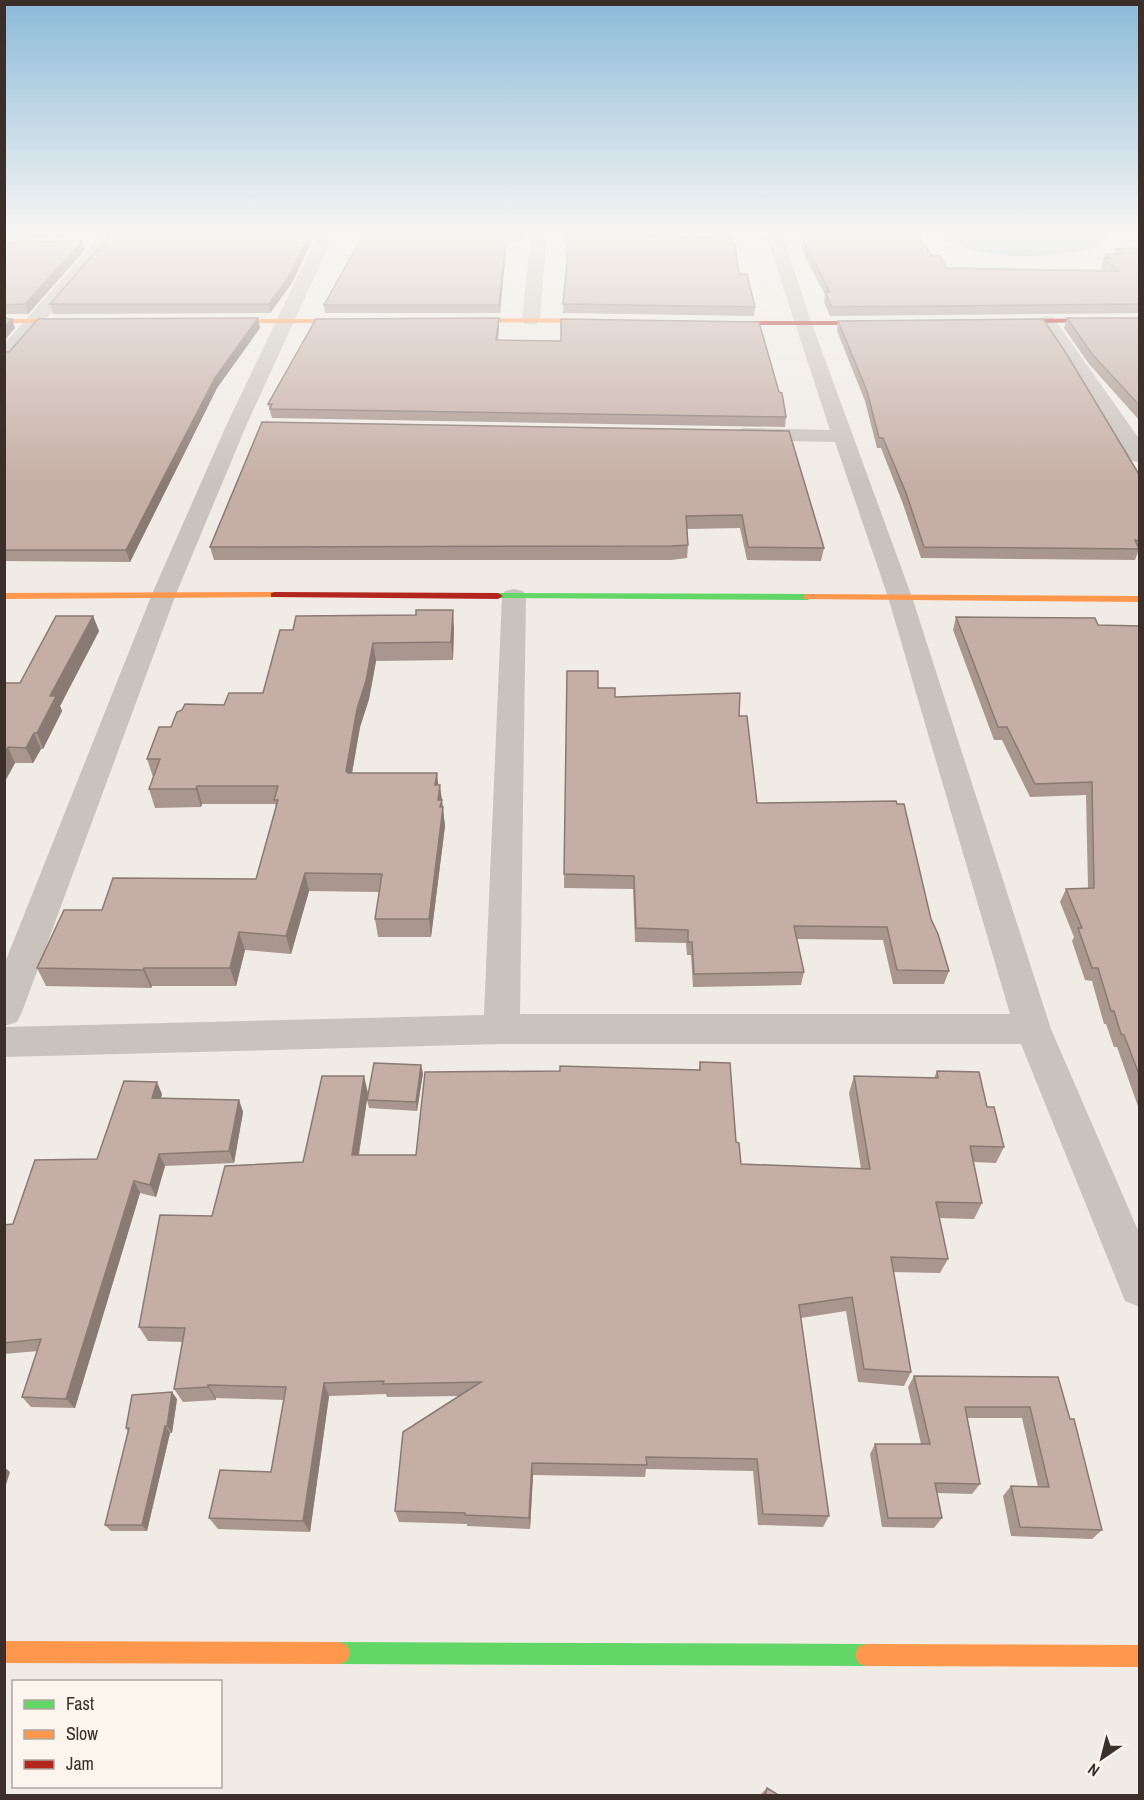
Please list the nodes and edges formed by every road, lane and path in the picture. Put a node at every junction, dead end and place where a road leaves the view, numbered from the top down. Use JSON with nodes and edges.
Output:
{"nodes":[{"id":1,"x":41,"y":316,"type":"edge"},
{"id":2,"x":288,"y":316,"type":"edge"},
{"id":3,"x":531,"y":316,"type":"edge"},
{"id":4,"x":800,"y":316,"type":"edge"},
{"id":5,"x":438,"y":320,"type":"edge"},
{"id":6,"x":531,"y":320,"type":"junction"},
{"id":7,"x":1140,"y":320,"type":"edge"},
{"id":8,"x":4,"y":321,"type":"edge"},
{"id":9,"x":37,"y":321,"type":"junction"},
{"id":10,"x":96,"y":321,"type":"edge"},
{"id":11,"x":203,"y":321,"type":"edge"},
{"id":12,"x":286,"y":321,"type":"junction"},
{"id":13,"x":380,"y":321,"type":"edge"},
{"id":14,"x":1047,"y":321,"type":"junction"},
{"id":15,"x":626,"y":322,"type":"edge"},
{"id":16,"x":989,"y":322,"type":"edge"},
{"id":17,"x":697,"y":323,"type":"edge"},
{"id":18,"x":896,"y":323,"type":"edge"},
{"id":19,"x":803,"y":324,"type":"junction"},
{"id":20,"x":4,"y":356,"type":"edge"},
{"id":21,"x":236,"y":426,"type":"junction"},
{"id":22,"x":260,"y":427,"type":"edge"},
{"id":23,"x":1131,"y":431,"type":"edge"},
{"id":24,"x":724,"y":434,"type":"edge"},
{"id":25,"x":843,"y":436,"type":"junction"},
{"id":26,"x":1140,"y":456,"type":"edge"},
{"id":27,"x":164,"y":594,"type":"junction"},
{"id":28,"x":4,"y":596,"type":"edge"},
{"id":29,"x":513,"y":596,"type":"junction"},
{"id":30,"x":900,"y":597,"type":"junction"},
{"id":31,"x":1140,"y":599,"type":"edge"},
{"id":32,"x":4,"y":1012,"type":"edge"},
{"id":33,"x":502,"y":1029,"type":"junction"},
{"id":34,"x":1033,"y":1029,"type":"junction"},
{"id":35,"x":4,"y":1042,"type":"edge"},
{"id":36,"x":1140,"y":1286,"type":"edge"},
{"id":37,"x":4,"y":1652,"type":"edge"},
{"id":38,"x":1140,"y":1656,"type":"edge"}],
"edges":[{"from":1,"to":9,"type":"street"},
{"from":2,"to":12,"type":"street"},
{"from":3,"to":6,"type":"street"},
{"from":4,"to":19,"type":"street"},
{"from":5,"to":6,"type":"street"},
{"from":6,"to":15,"type":"street"},
{"from":7,"to":14,"type":"street"},
{"from":8,"to":9,"type":"street"},
{"from":9,"to":10,"type":"street"},
{"from":9,"to":20,"type":"street"},
{"from":11,"to":12,"type":"street"},
{"from":12,"to":13,"type":"street"},
{"from":12,"to":21,"type":"street"},
{"from":14,"to":16,"type":"street"},
{"from":14,"to":23,"type":"street"},
{"from":17,"to":19,"type":"street"},
{"from":18,"to":19,"type":"street"},
{"from":19,"to":25,"type":"street"},
{"from":21,"to":22,"type":"street"},
{"from":21,"to":27,"type":"street"},
{"from":23,"to":26,"type":"street"},
{"from":24,"to":25,"type":"street"},
{"from":25,"to":30,"type":"street"},
{"from":27,"to":28,"type":"street"},
{"from":27,"to":29,"type":"street"},
{"from":27,"to":32,"type":"street"},
{"from":29,"to":30,"type":"street"},
{"from":29,"to":33,"type":"street"},
{"from":30,"to":31,"type":"street"},
{"from":30,"to":34,"type":"street"},
{"from":33,"to":34,"type":"street"},
{"from":33,"to":35,"type":"street"},
{"from":34,"to":36,"type":"street"},
{"from":37,"to":38,"type":"street"}]}
